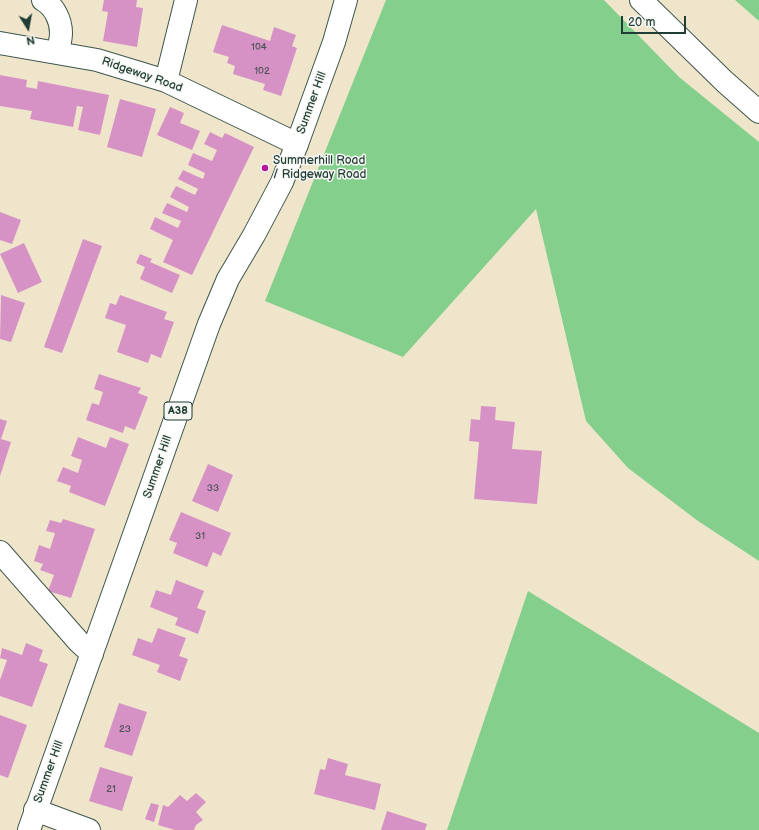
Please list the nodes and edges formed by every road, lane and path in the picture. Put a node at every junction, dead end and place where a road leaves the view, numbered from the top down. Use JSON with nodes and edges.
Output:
{"nodes":[{"id":1,"x":43,"y":0,"type":"edge"},
{"id":2,"x":186,"y":0,"type":"edge"},
{"id":3,"x":346,"y":0,"type":"edge"},
{"id":4,"x":641,"y":0,"type":"edge"},
{"id":5,"x":0,"y":43,"type":"edge"},
{"id":6,"x":58,"y":52,"type":"junction"},
{"id":7,"x":166,"y":81,"type":"junction"},
{"id":8,"x":759,"y":112,"type":"edge"},
{"id":9,"x":297,"y":144,"type":"junction"},
{"id":10,"x":0,"y":552,"type":"edge"},
{"id":11,"x":92,"y":654,"type":"junction"},
{"id":12,"x":32,"y":820,"type":"edge"},
{"id":13,"x":90,"y":830,"type":"edge"}],
"edges":[{"from":1,"to":6,"type":"main road"},
{"from":2,"to":7,"type":"main road"},
{"from":3,"to":9,"type":"main road","name":"Summer Hill","number":"A38"},
{"from":4,"to":8,"type":"main road"},
{"from":5,"to":6,"type":"main road","name":"Ridgeway Road"},
{"from":6,"to":7,"type":"main road","name":"Ridgeway Road"},
{"from":7,"to":9,"type":"main road","name":"Ridgeway Road"},
{"from":9,"to":11,"type":"main road","name":"Summer Hill","number":"A38"},
{"from":10,"to":11,"type":"main road"},
{"from":11,"to":12,"type":"main road","name":"Summer Hill","number":"A38"},
{"from":12,"to":13,"type":"main road"}]}
